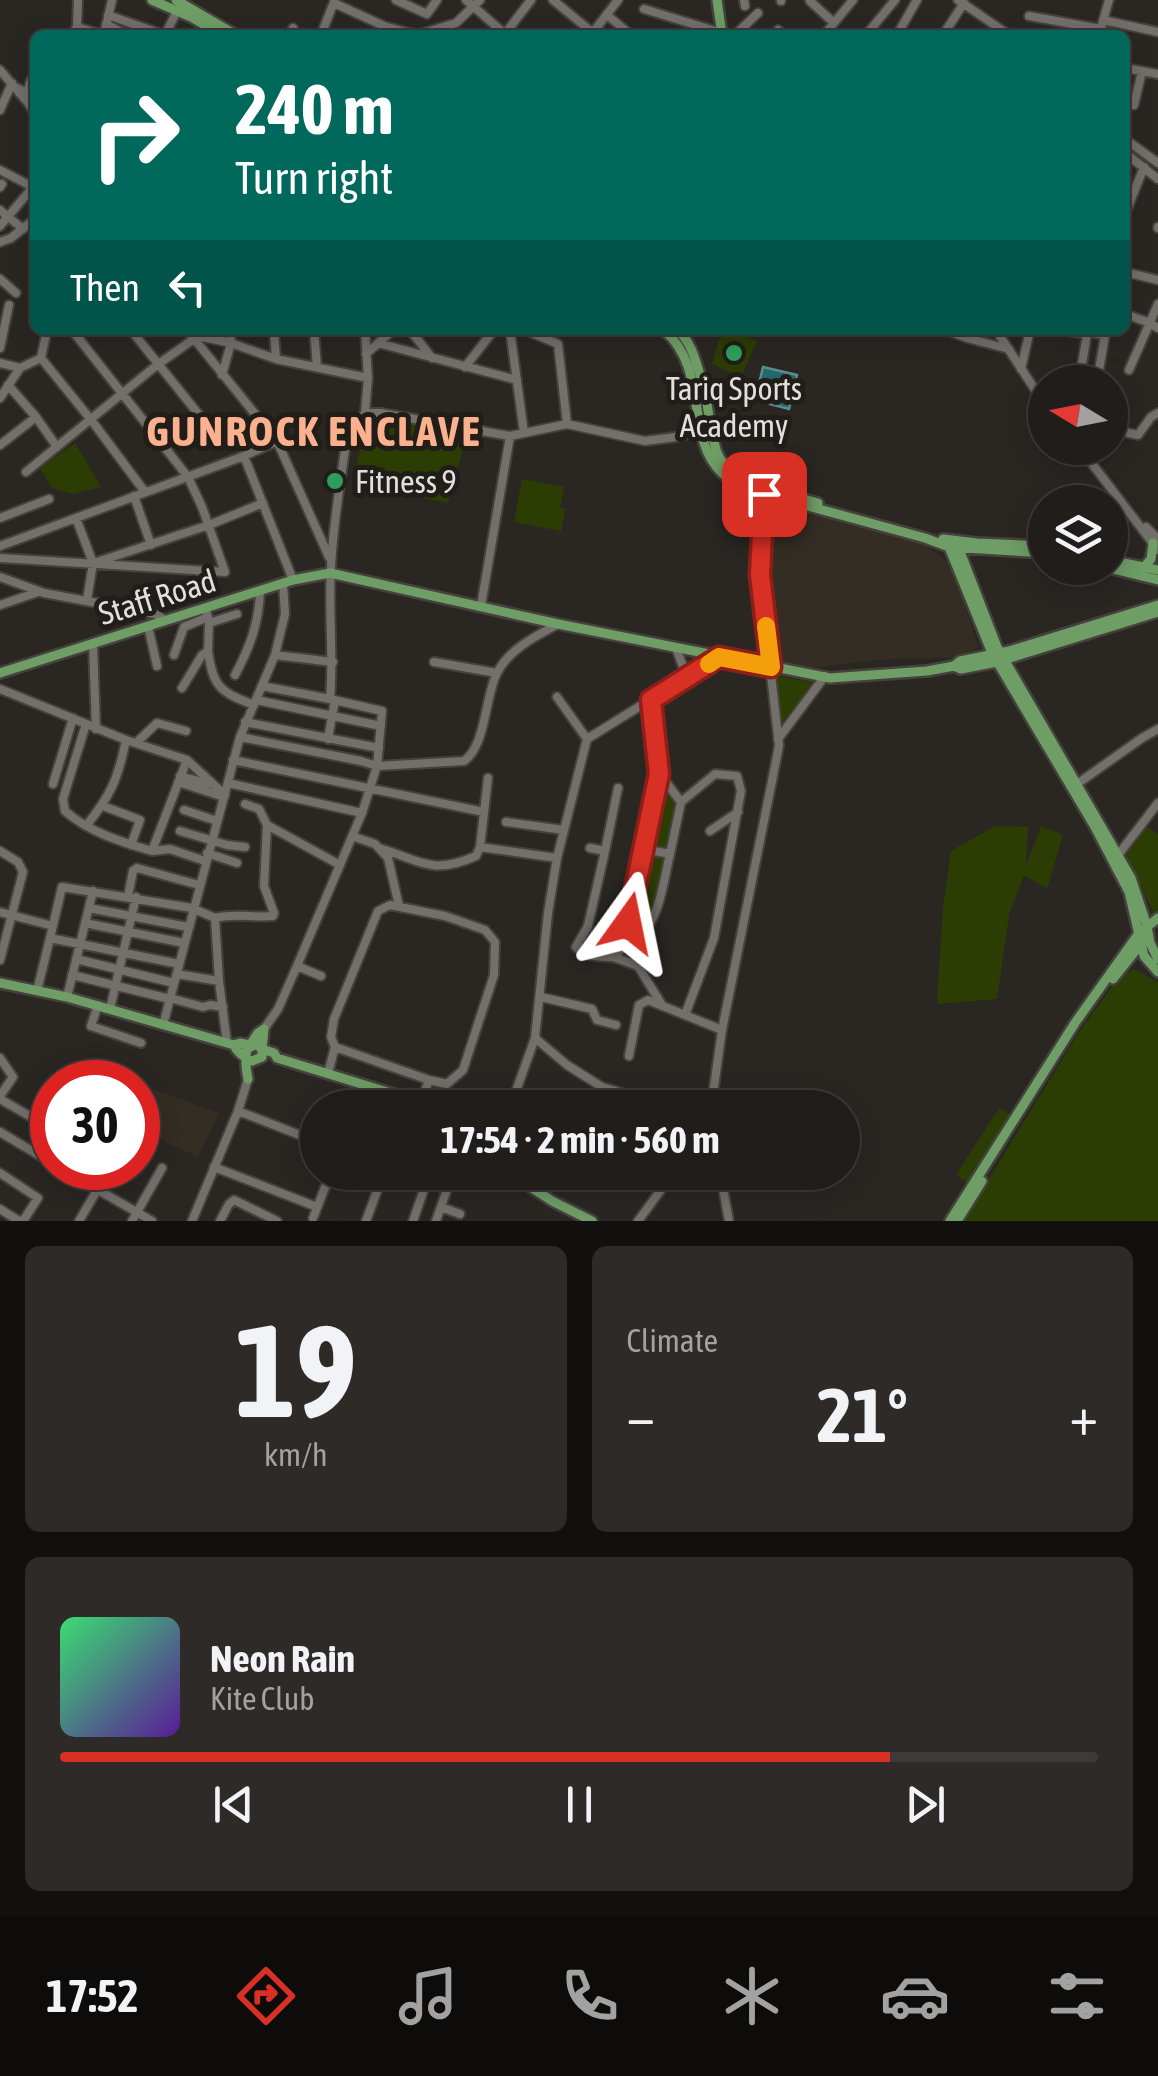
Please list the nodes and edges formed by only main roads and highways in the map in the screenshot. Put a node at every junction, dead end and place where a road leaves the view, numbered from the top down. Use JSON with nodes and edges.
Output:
{"nodes":[{"id":1,"x":152,"y":0,"type":"edge"},
{"id":2,"x":717,"y":0,"type":"edge"},
{"id":3,"x":176,"y":6,"type":"edge"},
{"id":4,"x":213,"y":30,"type":"edge"},
{"id":5,"x":226,"y":30,"type":"edge"},
{"id":6,"x":721,"y":30,"type":"edge"},
{"id":7,"x":670,"y":335,"type":"edge"},
{"id":8,"x":681,"y":335,"type":"edge"},
{"id":9,"x":694,"y":335,"type":"edge"},
{"id":10,"x":688,"y":349,"type":"junction"},
{"id":11,"x":953,"y":544,"type":"junction"},
{"id":12,"x":1156,"y":544,"type":"edge"},
{"id":13,"x":1028,"y":548,"type":"edge"},
{"id":14,"x":1028,"y":549,"type":"edge"},
{"id":15,"x":974,"y":550,"type":"junction"},
{"id":16,"x":966,"y":566,"type":"junction"},
{"id":17,"x":1128,"y":566,"type":"edge"},
{"id":18,"x":1143,"y":568,"type":"junction"},
{"id":19,"x":1128,"y":570,"type":"edge"},
{"id":20,"x":1158,"y":570,"type":"edge"},
{"id":21,"x":1158,"y":580,"type":"edge"},
{"id":22,"x":1158,"y":605,"type":"edge"},
{"id":23,"x":1158,"y":612,"type":"edge"},
{"id":24,"x":999,"y":657,"type":"junction"},
{"id":25,"x":0,"y":672,"type":"edge"},
{"id":26,"x":1149,"y":927,"type":"edge"},
{"id":27,"x":1128,"y":954,"type":"junction"},
{"id":28,"x":1156,"y":967,"type":"edge"},
{"id":29,"x":1120,"y":970,"type":"junction"},
{"id":30,"x":0,"y":983,"type":"edge"},
{"id":31,"x":230,"y":1044,"type":"junction"},
{"id":32,"x":250,"y":1045,"type":"junction"},
{"id":33,"x":262,"y":1049,"type":"junction"},
{"id":34,"x":276,"y":1058,"type":"junction"},
{"id":35,"x":253,"y":1059,"type":"junction"},
{"id":36,"x":248,"y":1080,"type":"road end"},
{"id":37,"x":381,"y":1090,"type":"edge"},
{"id":38,"x":535,"y":1190,"type":"edge"},
{"id":39,"x":592,"y":1221,"type":"edge"},
{"id":40,"x":950,"y":1221,"type":"edge"},
{"id":41,"x":957,"y":1221,"type":"edge"}],
"edges":[{"from":1,"to":3,"type":"main road"},
{"from":2,"to":6,"type":"main road"},
{"from":3,"to":4,"type":"main road"},
{"from":3,"to":5,"type":"main road"},
{"from":7,"to":10,"type":"main road"},
{"from":8,"to":10,"type":"main road"},
{"from":9,"to":10,"type":"main road"},
{"from":10,"to":11,"type":"main road"},
{"from":10,"to":11,"type":"main road"},
{"from":11,"to":13,"type":"main road"},
{"from":11,"to":15,"type":"main road"},
{"from":11,"to":16,"type":"main road"},
{"from":11,"to":24,"type":"main road"},
{"from":12,"to":18,"type":"main road"},
{"from":14,"to":15,"type":"main road"},
{"from":15,"to":16,"type":"main road"},
{"from":16,"to":24,"type":"main road"},
{"from":17,"to":18,"type":"main road"},
{"from":18,"to":20,"type":"main road"},
{"from":19,"to":21,"type":"main road"},
{"from":22,"to":24,"type":"main road"},
{"from":23,"to":24,"type":"main road"},
{"from":24,"to":25,"type":"main road","name":"Staff Road"},
{"from":24,"to":26,"type":"main road"},
{"from":24,"to":26,"type":"main road"},
{"from":26,"to":27,"type":"main road"},
{"from":26,"to":28,"type":"main road"},
{"from":27,"to":29,"type":"main road"},
{"from":27,"to":40,"type":"main road"},
{"from":28,"to":29,"type":"main road"},
{"from":29,"to":41,"type":"main road"},
{"from":30,"to":31,"type":"main road"},
{"from":31,"to":32,"type":"main road"},
{"from":31,"to":35,"type":"main road"},
{"from":32,"to":33,"type":"main road"},
{"from":32,"to":33,"type":"main road"},
{"from":32,"to":35,"type":"main road"},
{"from":33,"to":34,"type":"main road"},
{"from":33,"to":35,"type":"main road"},
{"from":34,"to":35,"type":"main road"},
{"from":34,"to":37,"type":"main road"},
{"from":35,"to":36,"type":"main road"},
{"from":38,"to":39,"type":"main road"}]}
